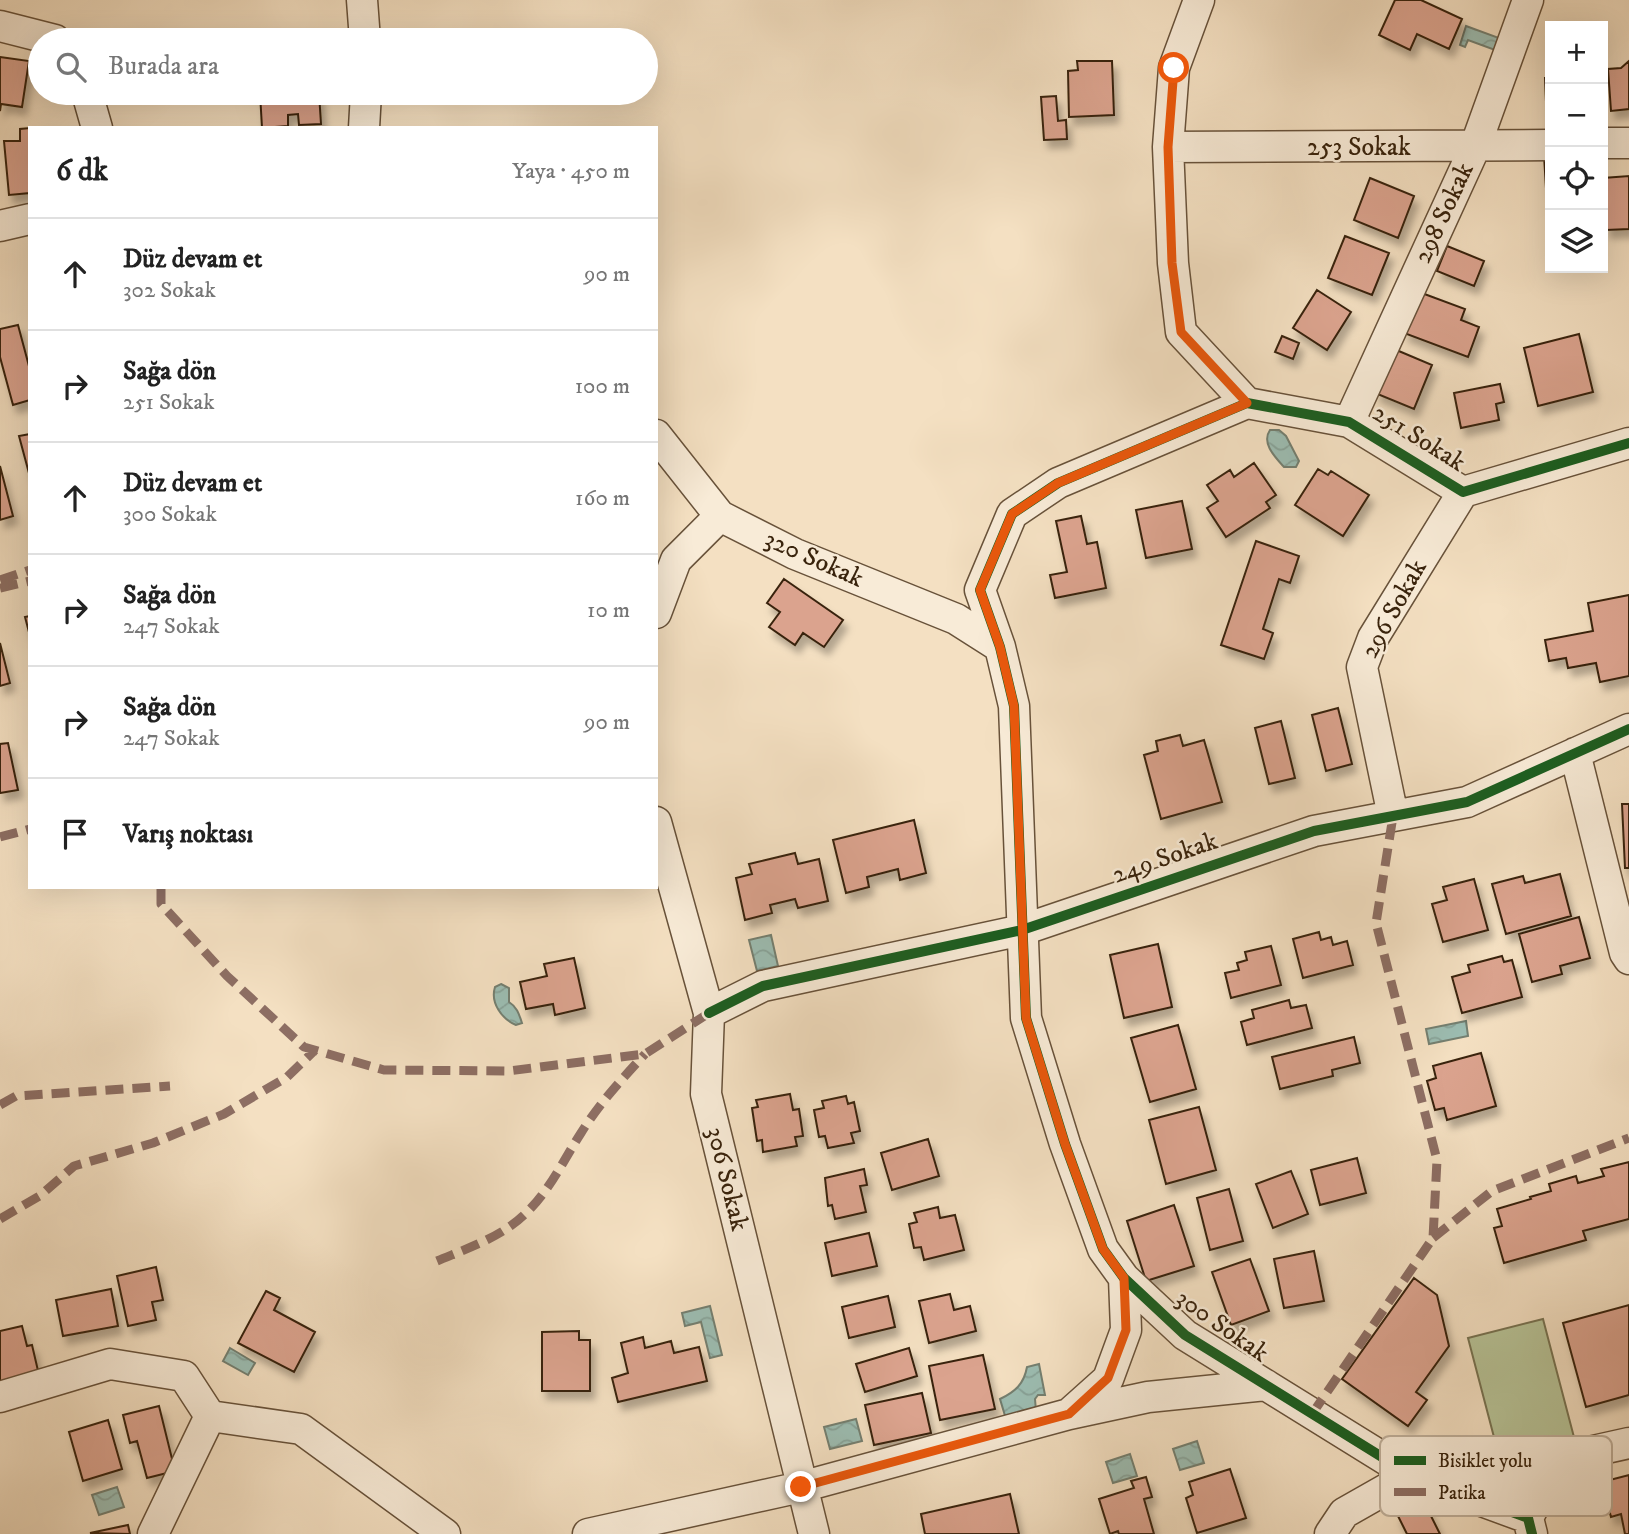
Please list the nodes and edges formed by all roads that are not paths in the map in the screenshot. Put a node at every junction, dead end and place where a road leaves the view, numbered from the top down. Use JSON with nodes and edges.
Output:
{"nodes":[{"id":1,"x":362,"y":0,"type":"edge"},
{"id":2,"x":1199,"y":0,"type":"edge"},
{"id":3,"x":1528,"y":0,"type":"edge"},
{"id":4,"x":0,"y":26,"type":"edge"},
{"id":5,"x":364,"y":28,"type":"edge"},
{"id":6,"x":28,"y":33,"type":"edge"},
{"id":7,"x":90,"y":105,"type":"edge"},
{"id":8,"x":365,"y":105,"type":"edge"},
{"id":9,"x":96,"y":126,"type":"edge"},
{"id":10,"x":364,"y":126,"type":"edge"},
{"id":11,"x":1608,"y":143,"type":"edge"},
{"id":12,"x":1629,"y":143,"type":"edge"},
{"id":13,"x":1545,"y":145,"type":"edge"},
{"id":14,"x":1168,"y":147,"type":"junction"},
{"id":15,"x":1475,"y":147,"type":"junction"},
{"id":16,"x":28,"y":219,"type":"edge"},
{"id":17,"x":0,"y":226,"type":"edge"},
{"id":18,"x":1247,"y":403,"type":"junction"},
{"id":19,"x":1349,"y":422,"type":"junction"},
{"id":20,"x":658,"y":438,"type":"edge"},
{"id":21,"x":1629,"y":443,"type":"edge"},
{"id":22,"x":1463,"y":492,"type":"junction"},
{"id":23,"x":720,"y":516,"type":"junction"},
{"id":24,"x":658,"y":608,"type":"edge"},
{"id":25,"x":1000,"y":647,"type":"junction"},
{"id":26,"x":1629,"y":729,"type":"edge"},
{"id":27,"x":1575,"y":753,"type":"junction"},
{"id":28,"x":1393,"y":816,"type":"junction"},
{"id":29,"x":658,"y":829,"type":"edge"},
{"id":30,"x":1022,"y":930,"type":"junction"},
{"id":31,"x":1629,"y":960,"type":"edge"},
{"id":32,"x":709,"y":1013,"type":"junction"},
{"id":33,"x":1124,"y":1278,"type":"junction"},
{"id":34,"x":1266,"y":1385,"type":"junction"},
{"id":35,"x":0,"y":1397,"type":"edge"},
{"id":36,"x":1069,"y":1414,"type":"junction"},
{"id":37,"x":210,"y":1416,"type":"junction"},
{"id":38,"x":1380,"y":1456,"type":"edge"},
{"id":39,"x":801,"y":1487,"type":"junction"},
{"id":40,"x":1380,"y":1493,"type":"edge"},
{"id":41,"x":1507,"y":1516,"type":"edge"},
{"id":42,"x":1530,"y":1526,"type":"edge"},
{"id":43,"x":153,"y":1534,"type":"edge"},
{"id":44,"x":446,"y":1534,"type":"edge"},
{"id":45,"x":588,"y":1534,"type":"edge"},
{"id":46,"x":814,"y":1534,"type":"edge"},
{"id":47,"x":1330,"y":1534,"type":"edge"}],
"edges":[{"from":1,"to":5,"type":"street"},
{"from":2,"to":14,"type":"street"},
{"from":3,"to":15,"type":"street","name":"298 Sokak"},
{"from":4,"to":6,"type":"street"},
{"from":7,"to":9,"type":"street"},
{"from":8,"to":10,"type":"street"},
{"from":11,"to":12,"type":"street"},
{"from":13,"to":15,"type":"street","name":"253 Sokak"},
{"from":14,"to":15,"type":"street","name":"253 Sokak"},
{"from":14,"to":18,"type":"street"},
{"from":15,"to":19,"type":"street","name":"298 Sokak"},
{"from":16,"to":17,"type":"street"},
{"from":18,"to":19,"type":"street","name":"251 Sokak"},
{"from":18,"to":25,"type":"street"},
{"from":19,"to":22,"type":"street","name":"251 Sokak"},
{"from":20,"to":23,"type":"street","name":"320 Sokak"},
{"from":21,"to":22,"type":"street","name":"251 Sokak"},
{"from":22,"to":28,"type":"street","name":"296 Sokak"},
{"from":23,"to":24,"type":"street"},
{"from":23,"to":25,"type":"street","name":"320 Sokak"},
{"from":25,"to":30,"type":"street","name":"300 Sokak"},
{"from":26,"to":27,"type":"street","name":"249 Sokak"},
{"from":27,"to":28,"type":"street","name":"249 Sokak"},
{"from":27,"to":31,"type":"street"},
{"from":28,"to":30,"type":"street","name":"249 Sokak"},
{"from":29,"to":32,"type":"street","name":"306 Sokak"},
{"from":30,"to":32,"type":"street","name":"249 Sokak"},
{"from":30,"to":33,"type":"street","name":"300 Sokak"},
{"from":32,"to":39,"type":"street","name":"306 Sokak"},
{"from":33,"to":34,"type":"street","name":"300 Sokak"},
{"from":33,"to":36,"type":"street"},
{"from":34,"to":36,"type":"street"},
{"from":34,"to":38,"type":"street","name":"300 Sokak"},
{"from":35,"to":37,"type":"street"},
{"from":36,"to":39,"type":"street"},
{"from":37,"to":43,"type":"street"},
{"from":37,"to":44,"type":"street"},
{"from":39,"to":45,"type":"street"},
{"from":39,"to":46,"type":"street","name":"306 Sokak"},
{"from":40,"to":47,"type":"street"},
{"from":41,"to":42,"type":"street","name":"300 Sokak"}]}
